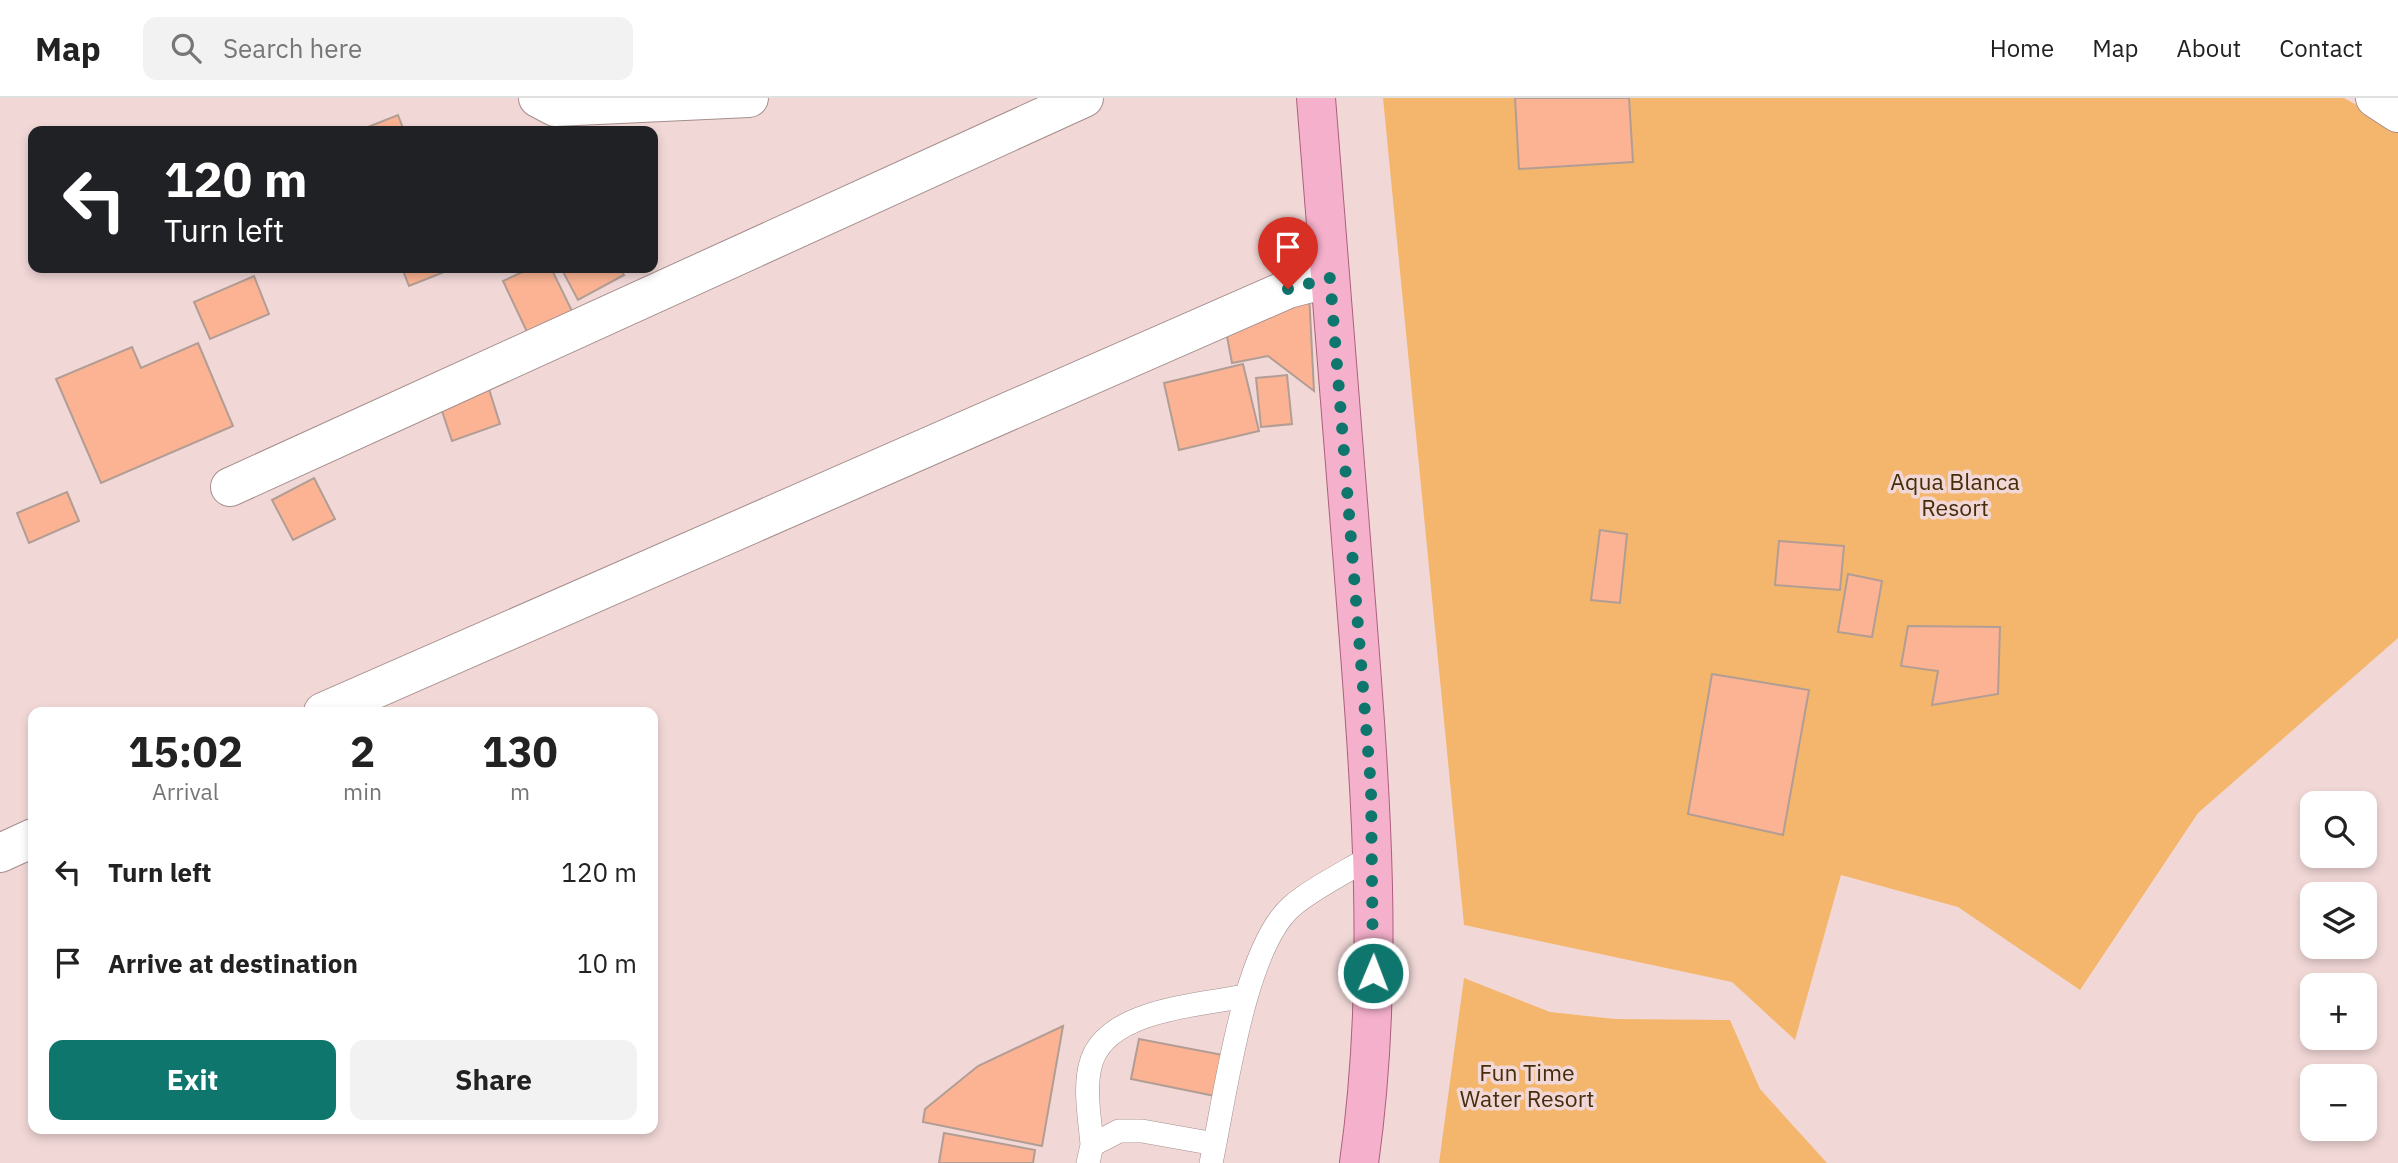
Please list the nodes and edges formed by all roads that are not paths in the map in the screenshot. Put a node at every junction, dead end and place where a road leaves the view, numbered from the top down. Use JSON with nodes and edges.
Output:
{"nodes":[{"id":1,"x":538,"y":98,"type":"edge"},
{"id":2,"x":749,"y":98,"type":"edge"},
{"id":3,"x":1084,"y":98,"type":"edge"},
{"id":4,"x":1316,"y":98,"type":"edge"},
{"id":5,"x":2375,"y":98,"type":"edge"},
{"id":6,"x":2398,"y":113,"type":"edge"},
{"id":7,"x":1330,"y":278,"type":"junction"},
{"id":8,"x":230,"y":487,"type":"dead end"},
{"id":9,"x":335,"y":707,"type":"edge"},
{"id":10,"x":28,"y":840,"type":"edge"},
{"id":11,"x":0,"y":853,"type":"edge"},
{"id":12,"x":1372,"y":856,"type":"junction"},
{"id":13,"x":1245,"y":996,"type":"junction"},
{"id":14,"x":1213,"y":1153,"type":"edge"},
{"id":15,"x":1090,"y":1154,"type":"edge"},
{"id":16,"x":1359,"y":1163,"type":"edge"}],
"edges":[{"from":1,"to":2,"type":"street"},
{"from":3,"to":8,"type":"street"},
{"from":4,"to":7,"type":"main road"},
{"from":5,"to":6,"type":"street"},
{"from":7,"to":9,"type":"street"},
{"from":7,"to":12,"type":"main road"},
{"from":10,"to":11,"type":"street"},
{"from":12,"to":13,"type":"lane"},
{"from":12,"to":16,"type":"main road"},
{"from":13,"to":14,"type":"lane"},
{"from":13,"to":15,"type":"lane"},
{"from":14,"to":15,"type":"lane"}]}
